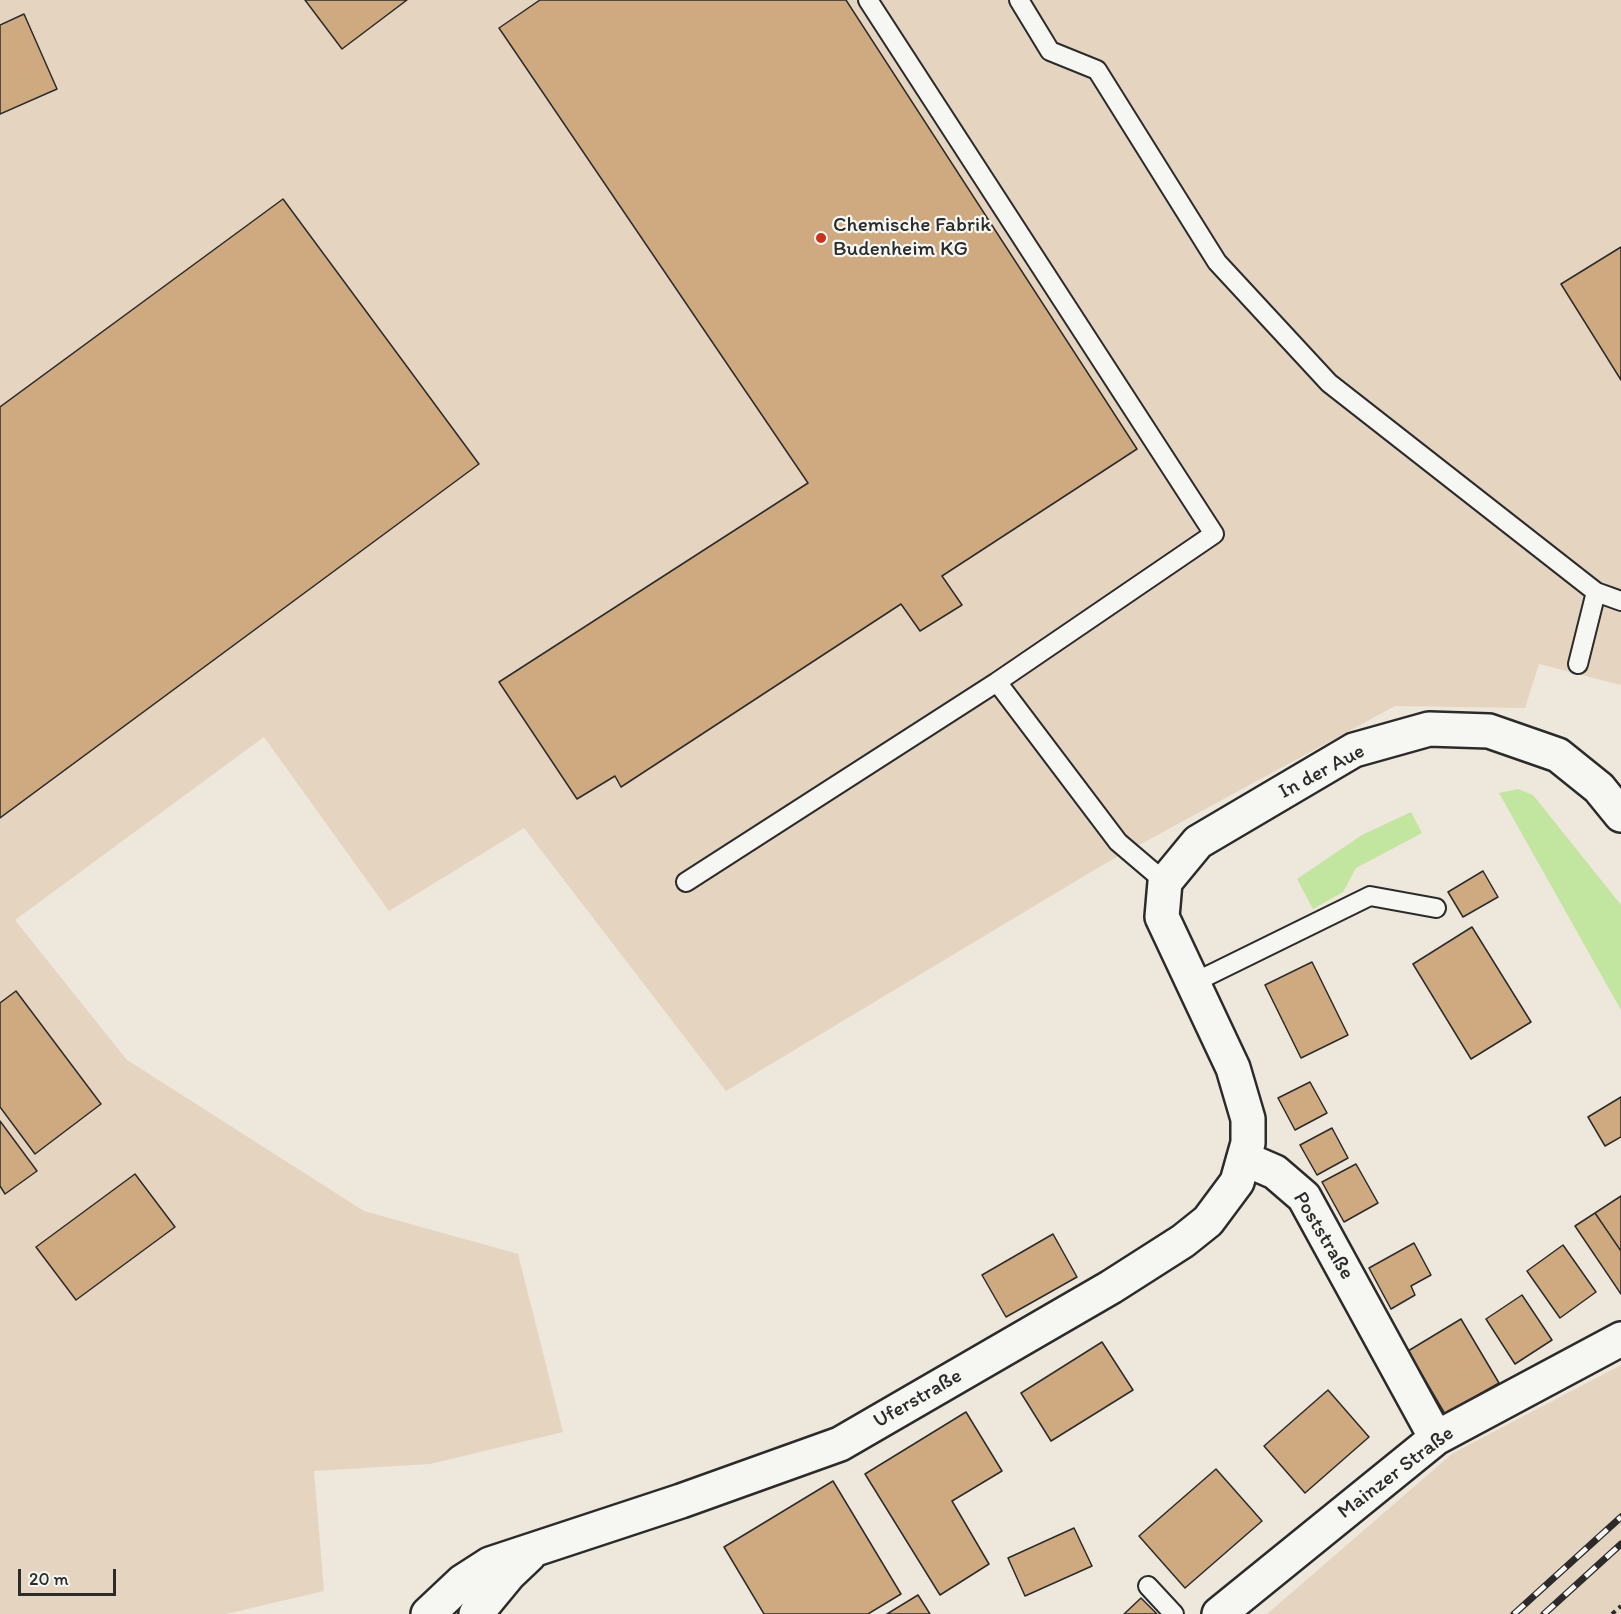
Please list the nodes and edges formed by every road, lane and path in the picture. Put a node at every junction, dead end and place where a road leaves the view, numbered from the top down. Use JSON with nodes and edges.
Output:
{"nodes":[{"id":1,"x":868,"y":0,"type":"edge"},
{"id":2,"x":1020,"y":0,"type":"edge"},
{"id":3,"x":1596,"y":592,"type":"junction"},
{"id":4,"x":1621,"y":601,"type":"edge"},
{"id":5,"x":1578,"y":664,"type":"dead end"},
{"id":6,"x":996,"y":681,"type":"junction"},
{"id":7,"x":1621,"y":815,"type":"edge"},
{"id":8,"x":686,"y":882,"type":"dead end"},
{"id":9,"x":1165,"y":882,"type":"junction"},
{"id":10,"x":1436,"y":908,"type":"dead end"},
{"id":11,"x":1194,"y":983,"type":"junction"},
{"id":12,"x":1245,"y":1160,"type":"junction"},
{"id":13,"x":1621,"y":1339,"type":"edge"},
{"id":14,"x":1436,"y":1438,"type":"junction"},
{"id":15,"x":535,"y":1550,"type":"junction"},
{"id":16,"x":1148,"y":1587,"type":"dead end"},
{"id":17,"x":1621,"y":1606,"type":"edge"},
{"id":18,"x":428,"y":1614,"type":"edge"},
{"id":19,"x":476,"y":1614,"type":"edge"},
{"id":20,"x":1174,"y":1614,"type":"edge"},
{"id":21,"x":1219,"y":1614,"type":"edge"},
{"id":22,"x":1612,"y":1614,"type":"edge"}],
"edges":[{"from":1,"to":6,"type":"lane"},
{"from":2,"to":3,"type":"lane"},
{"from":3,"to":4,"type":"lane"},
{"from":3,"to":5,"type":"lane"},
{"from":6,"to":8,"type":"lane"},
{"from":6,"to":9,"type":"lane"},
{"from":7,"to":9,"type":"street","name":"In der Aue"},
{"from":9,"to":11,"type":"street"},
{"from":10,"to":11,"type":"lane"},
{"from":11,"to":12,"type":"street"},
{"from":12,"to":14,"type":"street","name":"Poststraße"},
{"from":12,"to":15,"type":"street","name":"Uferstraße"},
{"from":13,"to":14,"type":"street","name":"Mainzer Straße"},
{"from":14,"to":21,"type":"street","name":"Mainzer Straße"},
{"from":15,"to":18,"type":"street","name":"Uferstraße"},
{"from":15,"to":19,"type":"street","name":"Uferstraße"},
{"from":16,"to":20,"type":"lane"},
{"from":17,"to":22,"type":"path"}]}
